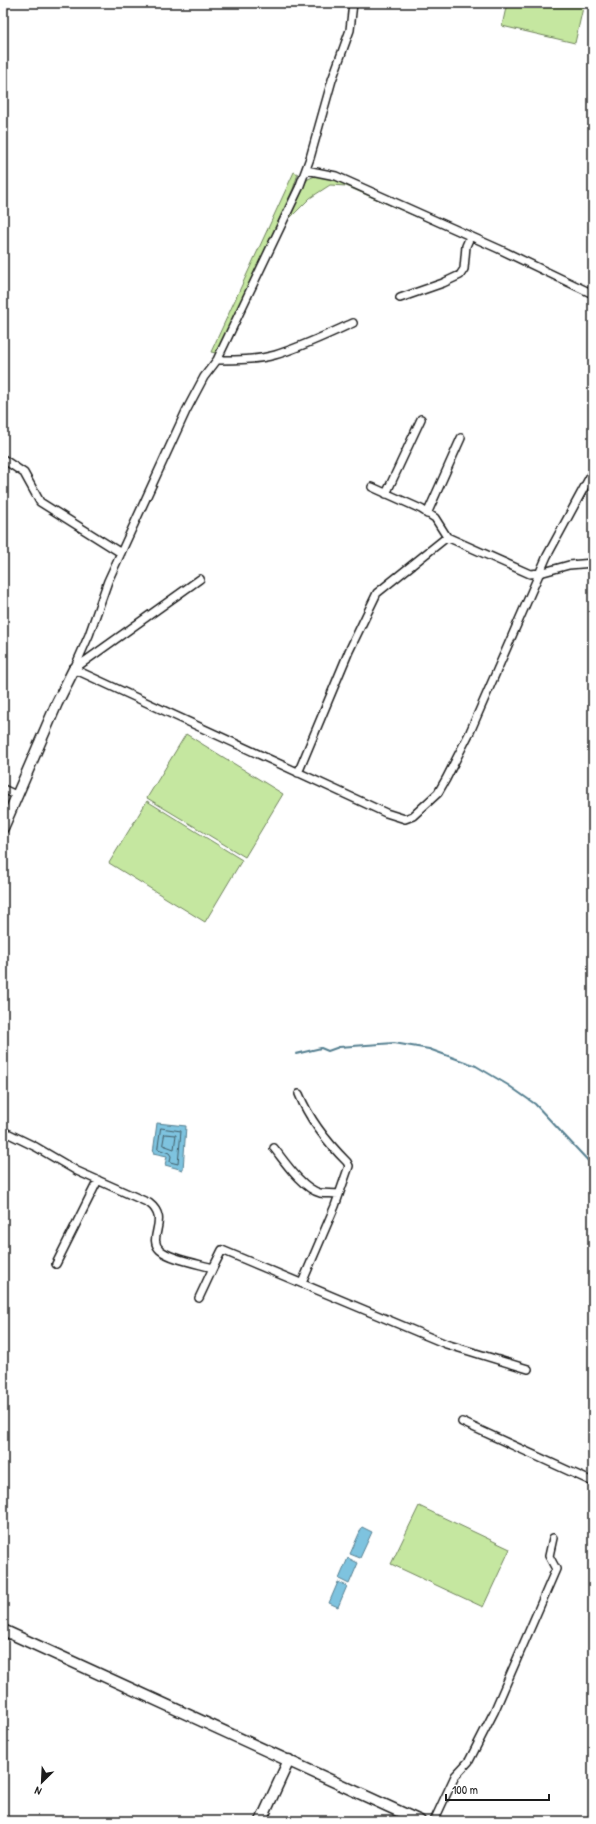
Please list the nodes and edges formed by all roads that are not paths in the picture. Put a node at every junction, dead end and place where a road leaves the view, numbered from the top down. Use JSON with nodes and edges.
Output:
{"nodes":[{"id":1,"x":353,"y":3,"type":"edge"},
{"id":2,"x":306,"y":170,"type":"junction"},
{"id":3,"x":470,"y":237,"type":"junction"},
{"id":4,"x":593,"y":294,"type":"edge"},
{"id":5,"x":400,"y":298,"type":"dead end"},
{"id":6,"x":352,"y":323,"type":"dead end"},
{"id":7,"x":217,"y":360,"type":"junction"},
{"id":8,"x":421,"y":419,"type":"dead end"},
{"id":9,"x":461,"y":438,"type":"dead end"},
{"id":10,"x":3,"y":459,"type":"edge"},
{"id":11,"x":593,"y":471,"type":"edge"},
{"id":12,"x":372,"y":487,"type":"dead end"},
{"id":13,"x":386,"y":494,"type":"junction"},
{"id":14,"x":427,"y":514,"type":"junction"},
{"id":15,"x":447,"y":537,"type":"junction"},
{"id":16,"x":121,"y":553,"type":"junction"},
{"id":17,"x":593,"y":563,"type":"edge"},
{"id":18,"x":540,"y":573,"type":"junction"},
{"id":19,"x":200,"y":579,"type":"dead end"},
{"id":20,"x":74,"y":669,"type":"junction"},
{"id":21,"x":298,"y":773,"type":"junction"},
{"id":22,"x":3,"y":790,"type":"edge"},
{"id":23,"x":18,"y":796,"type":"junction"},
{"id":24,"x":3,"y":828,"type":"edge"},
{"id":25,"x":299,"y":1094,"type":"dead end"},
{"id":26,"x":3,"y":1131,"type":"edge"},
{"id":27,"x":274,"y":1148,"type":"dead end"},
{"id":28,"x":98,"y":1180,"type":"junction"},
{"id":29,"x":339,"y":1194,"type":"junction"},
{"id":30,"x":56,"y":1264,"type":"dead end"},
{"id":31,"x":213,"y":1268,"type":"junction"},
{"id":32,"x":302,"y":1283,"type":"junction"},
{"id":33,"x":199,"y":1298,"type":"dead end"},
{"id":34,"x":528,"y":1369,"type":"dead end"},
{"id":35,"x":462,"y":1422,"type":"dead end"},
{"id":36,"x":593,"y":1482,"type":"edge"},
{"id":37,"x":553,"y":1538,"type":"dead end"},
{"id":38,"x":3,"y":1630,"type":"edge"},
{"id":39,"x":289,"y":1760,"type":"junction"},
{"id":40,"x":261,"y":1821,"type":"edge"},
{"id":41,"x":420,"y":1821,"type":"edge"},
{"id":42,"x":434,"y":1821,"type":"edge"}],
"edges":[{"from":1,"to":2,"type":"street"},
{"from":2,"to":3,"type":"street"},
{"from":2,"to":7,"type":"street"},
{"from":3,"to":4,"type":"street"},
{"from":3,"to":5,"type":"street"},
{"from":6,"to":7,"type":"street"},
{"from":7,"to":16,"type":"street"},
{"from":8,"to":13,"type":"street"},
{"from":9,"to":14,"type":"street"},
{"from":10,"to":16,"type":"street"},
{"from":11,"to":18,"type":"street"},
{"from":12,"to":13,"type":"street"},
{"from":13,"to":14,"type":"street"},
{"from":14,"to":15,"type":"street"},
{"from":15,"to":18,"type":"street"},
{"from":15,"to":21,"type":"street"},
{"from":16,"to":20,"type":"street"},
{"from":17,"to":18,"type":"street"},
{"from":18,"to":21,"type":"street"},
{"from":19,"to":20,"type":"street"},
{"from":20,"to":21,"type":"street"},
{"from":20,"to":23,"type":"street"},
{"from":22,"to":23,"type":"street"},
{"from":23,"to":24,"type":"street"},
{"from":25,"to":29,"type":"street"},
{"from":26,"to":28,"type":"street"},
{"from":27,"to":29,"type":"street"},
{"from":28,"to":30,"type":"street"},
{"from":28,"to":31,"type":"street"},
{"from":29,"to":32,"type":"street"},
{"from":31,"to":32,"type":"street"},
{"from":31,"to":33,"type":"street"},
{"from":32,"to":34,"type":"street"},
{"from":35,"to":36,"type":"street"},
{"from":37,"to":42,"type":"street"},
{"from":38,"to":39,"type":"street"},
{"from":39,"to":40,"type":"street"},
{"from":39,"to":41,"type":"street"}]}
